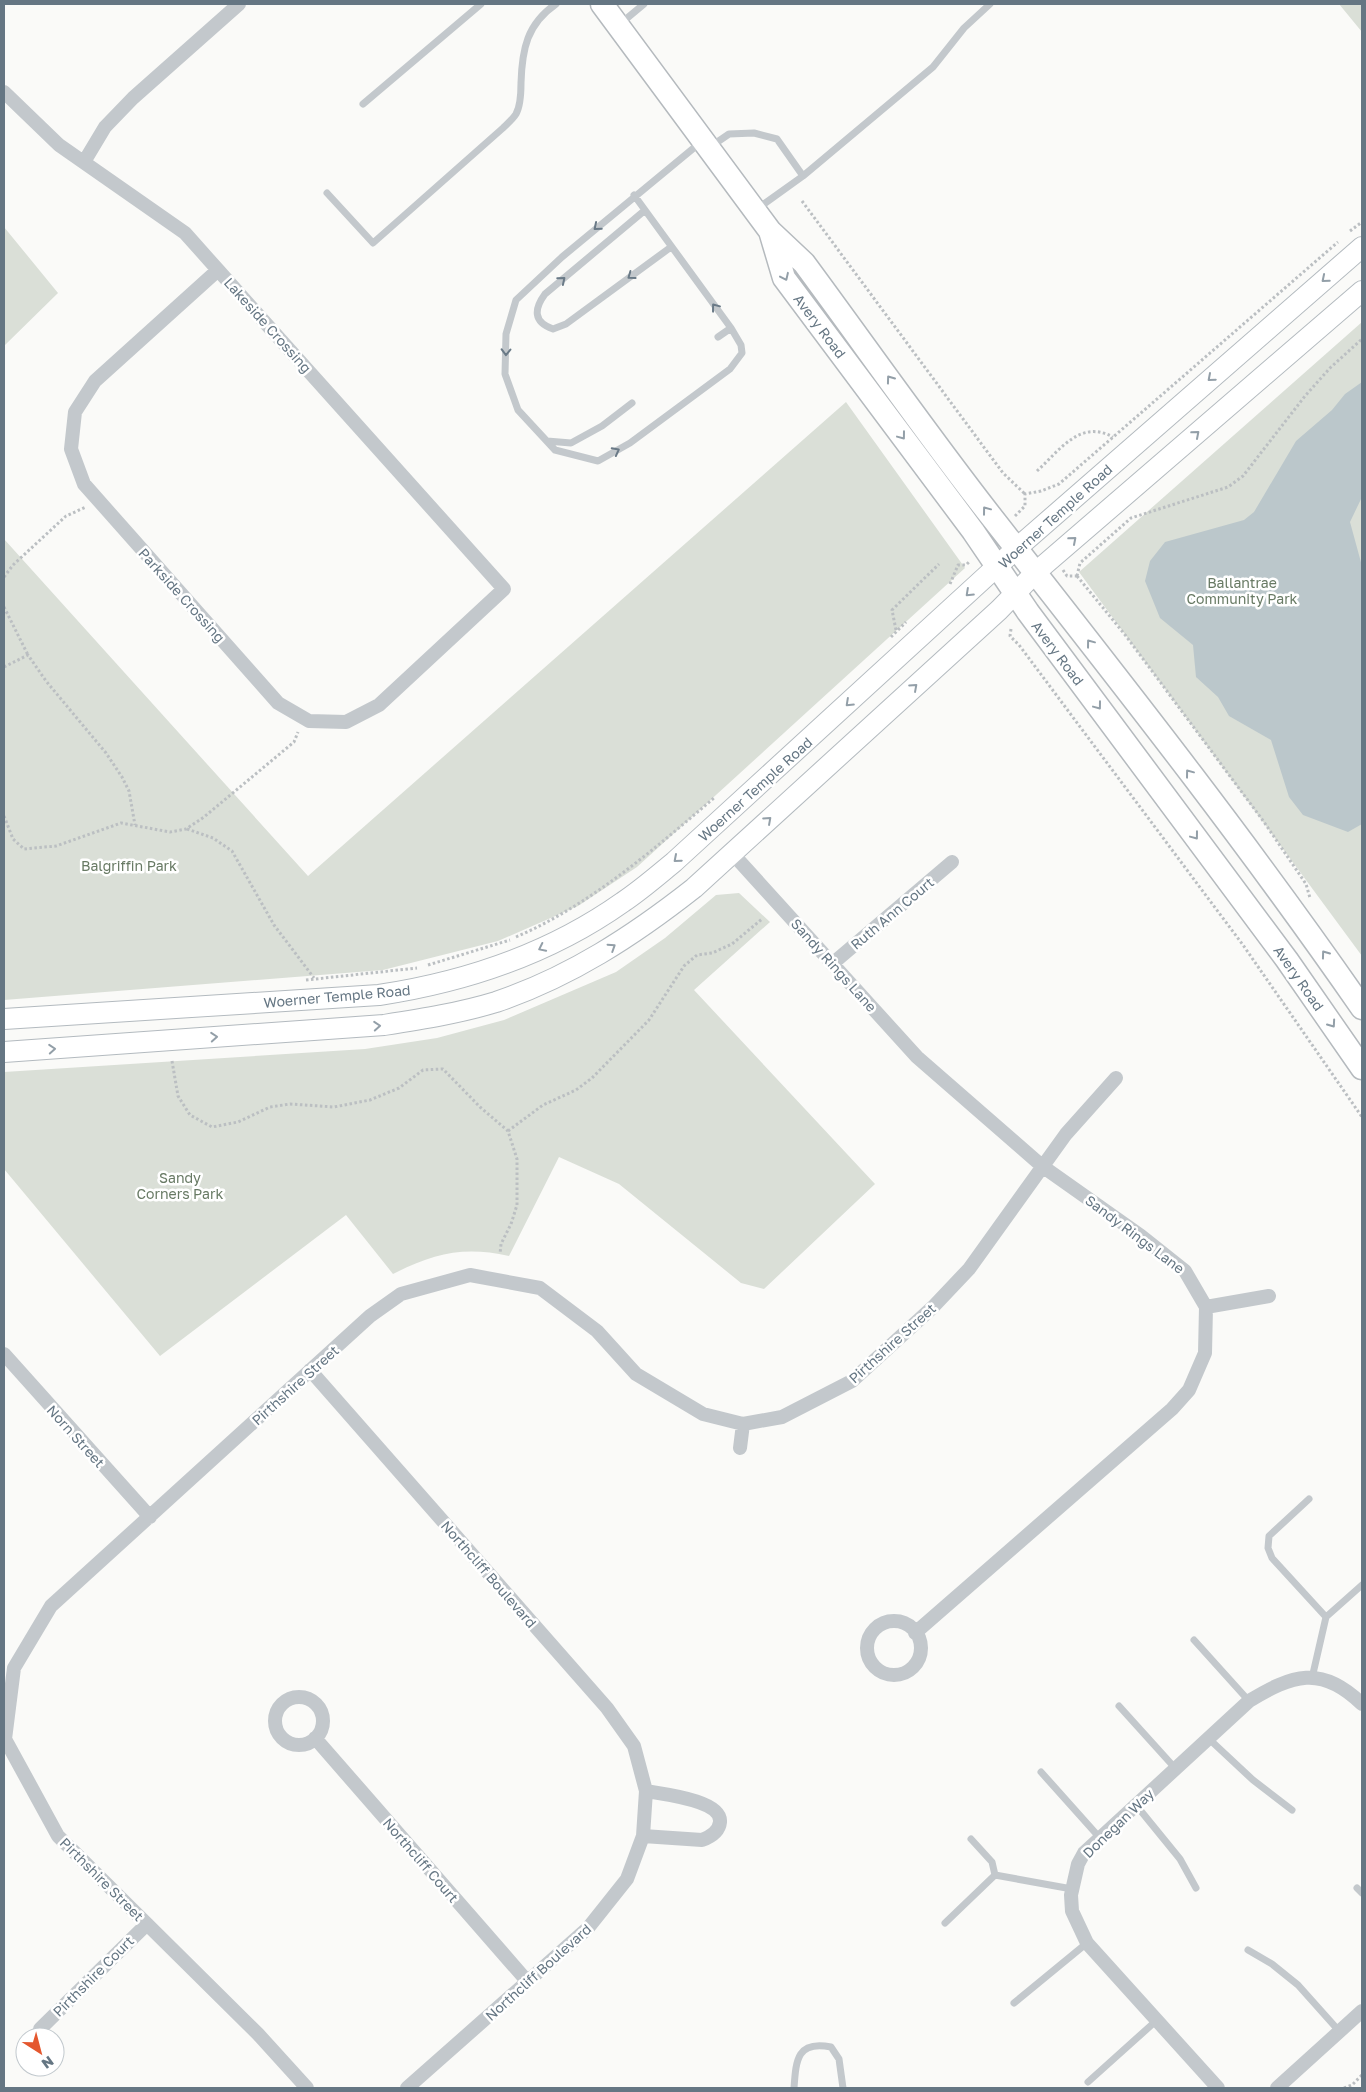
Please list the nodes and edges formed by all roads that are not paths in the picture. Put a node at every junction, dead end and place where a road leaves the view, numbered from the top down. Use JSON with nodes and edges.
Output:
{"nodes":[{"id":1,"x":239,"y":4,"type":"edge"},
{"id":2,"x":481,"y":4,"type":"edge"},
{"id":3,"x":556,"y":4,"type":"edge"},
{"id":4,"x":602,"y":4,"type":"edge"},
{"id":5,"x":644,"y":4,"type":"edge"},
{"id":6,"x":990,"y":4,"type":"edge"},
{"id":7,"x":618,"y":25,"type":"junction"},
{"id":8,"x":4,"y":92,"type":"edge"},
{"id":9,"x":363,"y":104,"type":"dead end"},
{"id":10,"x":706,"y":144,"type":"junction"},
{"id":11,"x":84,"y":162,"type":"junction"},
{"id":12,"x":803,"y":176,"type":"junction"},
{"id":13,"x":327,"y":193,"type":"dead end"},
{"id":14,"x":634,"y":195,"type":"junction"},
{"id":15,"x":755,"y":211,"type":"junction"},
{"id":16,"x":644,"y":212,"type":"junction"},
{"id":17,"x":770,"y":230,"type":"junction"},
{"id":18,"x":671,"y":247,"type":"junction"},
{"id":19,"x":1362,"y":247,"type":"edge"},
{"id":20,"x":218,"y":270,"type":"junction"},
{"id":21,"x":1362,"y":291,"type":"edge"},
{"id":22,"x":731,"y":328,"type":"junction"},
{"id":23,"x":718,"y":338,"type":"dead end"},
{"id":24,"x":632,"y":403,"type":"dead end"},
{"id":25,"x":547,"y":441,"type":"junction"},
{"id":26,"x":1017,"y":548,"type":"junction"},
{"id":27,"x":997,"y":568,"type":"junction"},
{"id":28,"x":1036,"y":572,"type":"junction"},
{"id":29,"x":504,"y":590,"type":"joint"},
{"id":30,"x":1015,"y":594,"type":"junction"},
{"id":31,"x":732,"y":853,"type":"junction"},
{"id":32,"x":952,"y":862,"type":"dead end"},
{"id":33,"x":832,"y":964,"type":"junction"},
{"id":34,"x":1362,"y":1008,"type":"edge"},
{"id":35,"x":4,"y":1019,"type":"edge"},
{"id":36,"x":4,"y":1052,"type":"edge"},
{"id":37,"x":1362,"y":1068,"type":"edge"},
{"id":38,"x":1116,"y":1078,"type":"dead end"},
{"id":39,"x":1042,"y":1166,"type":"junction"},
{"id":40,"x":1269,"y":1296,"type":"dead end"},
{"id":41,"x":1206,"y":1307,"type":"junction"},
{"id":42,"x":4,"y":1354,"type":"edge"},
{"id":43,"x":310,"y":1370,"type":"junction"},
{"id":44,"x":743,"y":1424,"type":"junction"},
{"id":45,"x":740,"y":1448,"type":"dead end"},
{"id":46,"x":1310,"y":1499,"type":"dead end"},
{"id":47,"x":150,"y":1517,"type":"junction"},
{"id":48,"x":1362,"y":1585,"type":"edge"},
{"id":49,"x":1326,"y":1617,"type":"junction"},
{"id":50,"x":915,"y":1633,"type":"dead end"},
{"id":51,"x":1194,"y":1640,"type":"dead end"},
{"id":52,"x":1312,"y":1678,"type":"junction"},
{"id":53,"x":1248,"y":1701,"type":"junction"},
{"id":54,"x":1362,"y":1704,"type":"edge"},
{"id":55,"x":1119,"y":1706,"type":"dead end"},
{"id":56,"x":315,"y":1738,"type":"dead end"},
{"id":57,"x":1208,"y":1738,"type":"junction"},
{"id":58,"x":4,"y":1740,"type":"edge"},
{"id":59,"x":1176,"y":1768,"type":"junction"},
{"id":60,"x":1041,"y":1772,"type":"dead end"},
{"id":61,"x":646,"y":1791,"type":"junction"},
{"id":62,"x":1136,"y":1805,"type":"junction"},
{"id":63,"x":1292,"y":1810,"type":"dead end"},
{"id":64,"x":643,"y":1836,"type":"junction"},
{"id":65,"x":1100,"y":1838,"type":"junction"},
{"id":66,"x":970,"y":1839,"type":"dead end"},
{"id":67,"x":995,"y":1875,"type":"junction"},
{"id":68,"x":1196,"y":1888,"type":"dead end"},
{"id":69,"x":1072,"y":1890,"type":"junction"},
{"id":70,"x":945,"y":1923,"type":"dead end"},
{"id":71,"x":146,"y":1924,"type":"junction"},
{"id":72,"x":1088,"y":1943,"type":"junction"},
{"id":73,"x":1248,"y":1950,"type":"dead end"},
{"id":74,"x":527,"y":1981,"type":"junction"},
{"id":75,"x":1014,"y":2003,"type":"dead end"},
{"id":76,"x":1362,"y":2011,"type":"edge"},
{"id":77,"x":1157,"y":2020,"type":"junction"},
{"id":78,"x":42,"y":2027,"type":"edge"},
{"id":79,"x":1340,"y":2032,"type":"junction"},
{"id":80,"x":1088,"y":2082,"type":"dead end"},
{"id":81,"x":307,"y":2088,"type":"edge"},
{"id":82,"x":407,"y":2088,"type":"edge"},
{"id":83,"x":794,"y":2088,"type":"edge"},
{"id":84,"x":843,"y":2088,"type":"edge"},
{"id":85,"x":1218,"y":2088,"type":"edge"},
{"id":86,"x":1277,"y":2088,"type":"edge"}],
"edges":[{"from":1,"to":11,"type":"street"},
{"from":2,"to":9,"type":"lane"},
{"from":3,"to":13,"type":"lane"},
{"from":4,"to":7,"type":"main road","name":"Avery Road"},
{"from":5,"to":7,"type":"lane"},
{"from":6,"to":12,"type":"lane"},
{"from":7,"to":10,"type":"main road","name":"Avery Road"},
{"from":8,"to":11,"type":"street","name":"Lakeside Crossing"},
{"from":10,"to":12,"type":"lane"},
{"from":10,"to":14,"type":"lane"},
{"from":10,"to":15,"type":"main road","name":"Avery Road"},
{"from":11,"to":20,"type":"street","name":"Lakeside Crossing"},
{"from":12,"to":15,"type":"lane"},
{"from":14,"to":16,"type":"lane"},
{"from":14,"to":25,"type":"lane","one_way":true},
{"from":15,"to":17,"type":"main road","name":"Avery Road"},
{"from":16,"to":18,"type":"lane"},
{"from":18,"to":16,"type":"lane","one_way":true},
{"from":26,"to":17,"type":"main road","name":"Avery Road","one_way":true},
{"from":17,"to":27,"type":"main road","name":"Avery Road","one_way":true},
{"from":22,"to":18,"type":"lane","one_way":true},
{"from":19,"to":26,"type":"main road","name":"Woerner Temple Road","one_way":true},
{"from":20,"to":29,"type":"street","name":"Lakeside Crossing"},
{"from":20,"to":29,"type":"street","name":"Parkside Crossing"},
{"from":28,"to":21,"type":"main road","name":"Woerner Temple Road","one_way":true},
{"from":22,"to":23,"type":"lane"},
{"from":25,"to":22,"type":"lane","one_way":true},
{"from":24,"to":25,"type":"lane"},
{"from":26,"to":27,"type":"main road","name":"Woerner Temple Road"},
{"from":26,"to":28,"type":"main road","name":"Avery Road"},
{"from":27,"to":30,"type":"main road","name":"Avery Road"},
{"from":27,"to":35,"type":"main road","name":"Woerner Temple Road","one_way":true},
{"from":28,"to":30,"type":"main road","name":"Woerner Temple Road"},
{"from":34,"to":28,"type":"main road","name":"Avery Road","one_way":true},
{"from":31,"to":30,"type":"main road","name":"Woerner Temple Road","one_way":true},
{"from":30,"to":37,"type":"main road","name":"Avery Road","one_way":true},
{"from":31,"to":33,"type":"street","name":"Sandy Rings Lane"},
{"from":36,"to":31,"type":"main road","name":"Woerner Temple Road","one_way":true},
{"from":32,"to":33,"type":"street","name":"Ruth Ann Court"},
{"from":33,"to":39,"type":"street","name":"Sandy Rings Lane"},
{"from":38,"to":39,"type":"street","name":"Pirthshire Street"},
{"from":39,"to":41,"type":"street","name":"Sandy Rings Lane"},
{"from":39,"to":44,"type":"street","name":"Pirthshire Street"},
{"from":40,"to":41,"type":"street"},
{"from":41,"to":50,"type":"street"},
{"from":42,"to":47,"type":"street","name":"Norn Street"},
{"from":43,"to":44,"type":"street","name":"Pirthshire Street"},
{"from":43,"to":47,"type":"street","name":"Pirthshire Street"},
{"from":43,"to":61,"type":"street","name":"Northcliff Boulevard"},
{"from":44,"to":45,"type":"street"},
{"from":46,"to":49,"type":"lane"},
{"from":47,"to":58,"type":"street","name":"Pirthshire Street"},
{"from":48,"to":49,"type":"lane"},
{"from":49,"to":52,"type":"lane"},
{"from":51,"to":53,"type":"lane"},
{"from":52,"to":53,"type":"street","name":"Donegan Way"},
{"from":52,"to":54,"type":"street","name":"Donegan Way"},
{"from":53,"to":57,"type":"street","name":"Donegan Way"},
{"from":55,"to":59,"type":"lane"},
{"from":56,"to":74,"type":"street","name":"Northcliff Court"},
{"from":57,"to":59,"type":"street","name":"Donegan Way"},
{"from":57,"to":63,"type":"lane"},
{"from":58,"to":71,"type":"street","name":"Pirthshire Street"},
{"from":59,"to":62,"type":"street","name":"Donegan Way"},
{"from":60,"to":65,"type":"lane"},
{"from":61,"to":64,"type":"street","name":"Northcliff Boulevard"},
{"from":61,"to":64,"type":"street"},
{"from":62,"to":65,"type":"street","name":"Donegan Way"},
{"from":62,"to":68,"type":"lane"},
{"from":64,"to":74,"type":"street","name":"Northcliff Boulevard"},
{"from":65,"to":69,"type":"street","name":"Donegan Way"},
{"from":66,"to":67,"type":"lane"},
{"from":67,"to":69,"type":"lane"},
{"from":67,"to":70,"type":"lane"},
{"from":69,"to":72,"type":"street","name":"Donegan Way"},
{"from":71,"to":78,"type":"street","name":"Pirthshire Court"},
{"from":71,"to":81,"type":"street","name":"Pirthshire Street"},
{"from":72,"to":75,"type":"lane"},
{"from":72,"to":77,"type":"street","name":"Donegan Way"},
{"from":73,"to":79,"type":"lane"},
{"from":74,"to":82,"type":"street","name":"Northcliff Boulevard"},
{"from":76,"to":79,"type":"street"},
{"from":77,"to":80,"type":"lane"},
{"from":77,"to":85,"type":"street","name":"Donegan Way"},
{"from":79,"to":86,"type":"street"},
{"from":83,"to":84,"type":"lane"}]}
